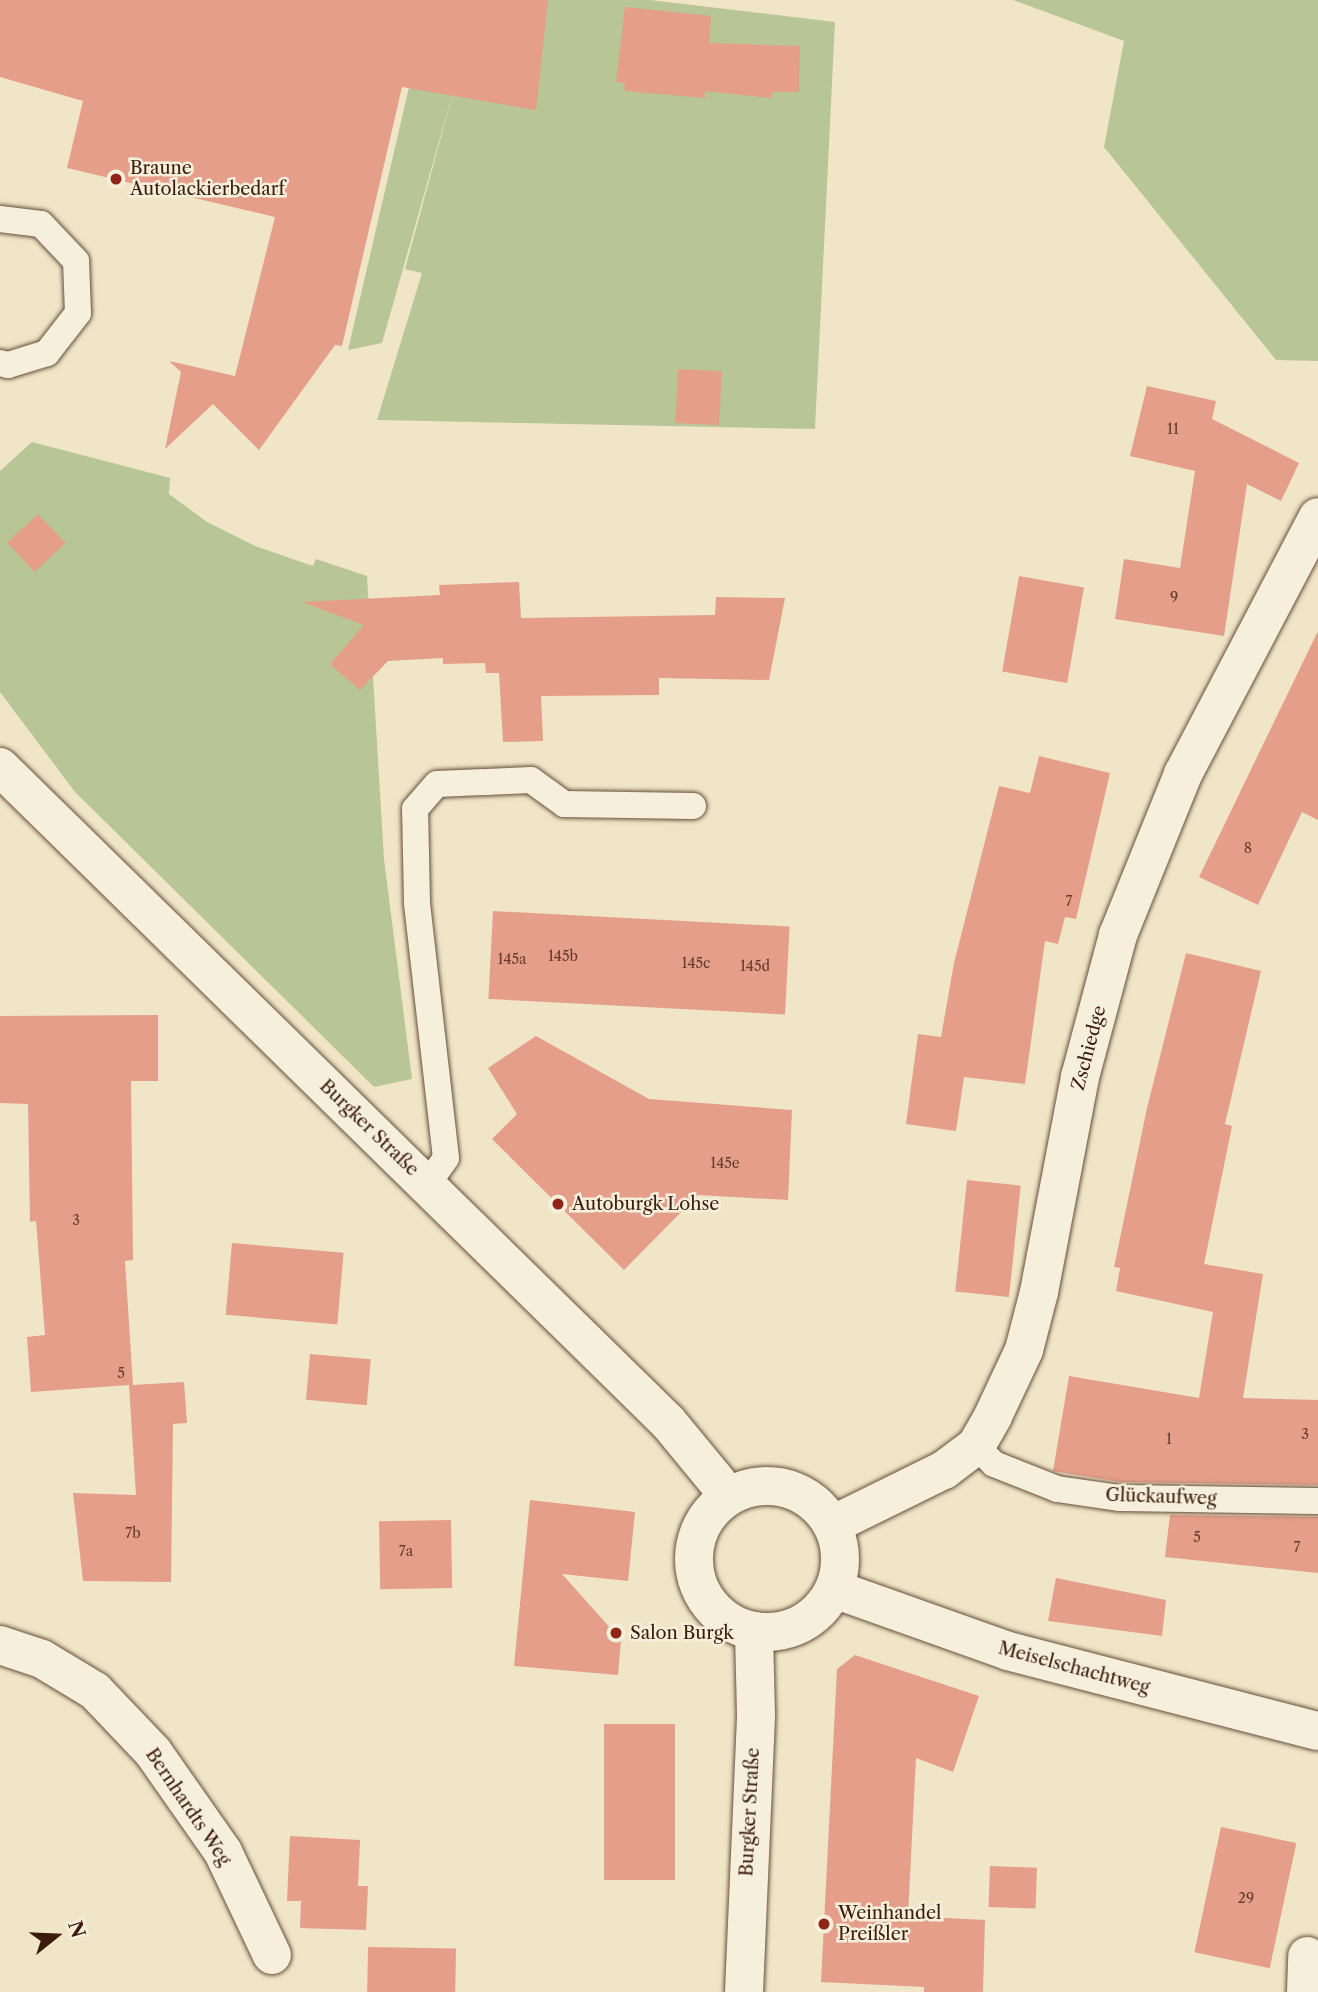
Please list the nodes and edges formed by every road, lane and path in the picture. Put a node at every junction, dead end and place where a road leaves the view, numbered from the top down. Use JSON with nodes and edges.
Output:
{"nodes":[{"id":1,"x":0,"y":219,"type":"edge"},
{"id":2,"x":0,"y":363,"type":"edge"},
{"id":3,"x":1318,"y":517,"type":"edge"},
{"id":4,"x":0,"y":767,"type":"edge"},
{"id":5,"x":693,"y":806,"type":"dead end"},
{"id":6,"x":427,"y":1185,"type":"junction"},
{"id":7,"x":976,"y":1446,"type":"junction"},
{"id":8,"x":729,"y":1496,"type":"junction"},
{"id":9,"x":1318,"y":1501,"type":"edge"},
{"id":10,"x":832,"y":1525,"type":"junction"},
{"id":11,"x":834,"y":1589,"type":"junction"},
{"id":12,"x":754,"y":1632,"type":"junction"},
{"id":13,"x":0,"y":1645,"type":"edge"},
{"id":14,"x":1318,"y":1731,"type":"edge"},
{"id":15,"x":272,"y":1955,"type":"dead end"},
{"id":16,"x":744,"y":1992,"type":"edge"}],
"edges":[{"from":1,"to":2,"type":"lane"},
{"from":3,"to":7,"type":"street","name":"Zschiedge"},
{"from":4,"to":6,"type":"street","name":"Burgker Straße"},
{"from":5,"to":6,"type":"lane"},
{"from":6,"to":8,"type":"street","name":"Burgker Straße"},
{"from":7,"to":9,"type":"lane","name":"Glückaufweg"},
{"from":7,"to":10,"type":"street"},
{"from":8,"to":10,"type":"street"},
{"from":8,"to":12,"type":"street"},
{"from":10,"to":11,"type":"street"},
{"from":11,"to":12,"type":"street"},
{"from":11,"to":14,"type":"street","name":"Meiselschachtweg"},
{"from":12,"to":16,"type":"street","name":"Burgker Straße"},
{"from":13,"to":15,"type":"street","name":"Bernhardts Weg"}]}
